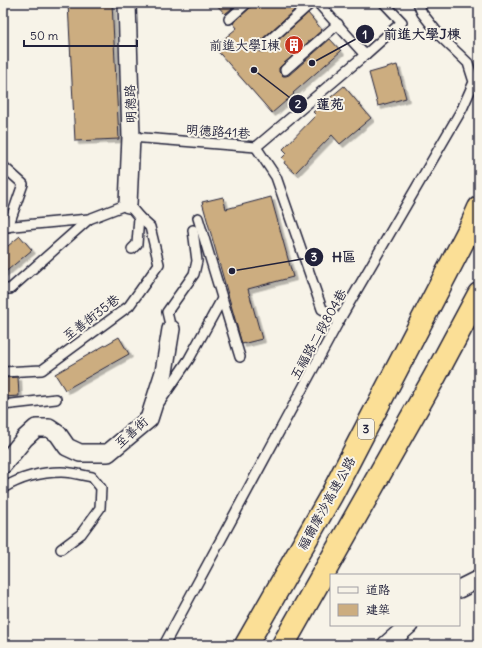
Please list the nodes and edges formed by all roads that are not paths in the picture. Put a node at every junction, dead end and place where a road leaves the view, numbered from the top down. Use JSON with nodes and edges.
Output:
{"nodes":[{"id":1,"x":127,"y":3,"type":"edge"},
{"id":2,"x":247,"y":3,"type":"edge"},
{"id":3,"x":311,"y":3,"type":"edge"},
{"id":4,"x":318,"y":3,"type":"edge"},
{"id":5,"x":384,"y":3,"type":"edge"},
{"id":6,"x":418,"y":3,"type":"edge"},
{"id":7,"x":229,"y":19,"type":"dead end"},
{"id":8,"x":338,"y":24,"type":"junction"},
{"id":9,"x":263,"y":46,"type":"dead end"},
{"id":10,"x":365,"y":55,"type":"junction"},
{"id":11,"x":285,"y":70,"type":"dead end"},
{"id":12,"x":131,"y":137,"type":"junction"},
{"id":13,"x":256,"y":147,"type":"junction"},
{"id":14,"x":3,"y":166,"type":"edge"},
{"id":15,"x":128,"y":204,"type":"junction"},
{"id":16,"x":479,"y":208,"type":"edge"},
{"id":17,"x":140,"y":218,"type":"junction"},
{"id":18,"x":198,"y":218,"type":"dead end"},
{"id":19,"x":89,"y":219,"type":"junction"},
{"id":20,"x":5,"y":227,"type":"edge"},
{"id":21,"x":193,"y":230,"type":"dead end"},
{"id":22,"x":132,"y":249,"type":"dead end"},
{"id":23,"x":3,"y":289,"type":"edge"},
{"id":24,"x":479,"y":294,"type":"edge"},
{"id":25,"x":222,"y":299,"type":"junction"},
{"id":26,"x":479,"y":302,"type":"edge"},
{"id":27,"x":340,"y":319,"type":"junction"},
{"id":28,"x":171,"y":329,"type":"joint"},
{"id":29,"x":240,"y":357,"type":"dead end"},
{"id":30,"x":3,"y":372,"type":"edge"},
{"id":31,"x":434,"y":378,"type":"junction"},
{"id":32,"x":56,"y":399,"type":"dead end"},
{"id":33,"x":3,"y":405,"type":"edge"},
{"id":34,"x":149,"y":420,"type":"junction"},
{"id":35,"x":3,"y":465,"type":"edge"},
{"id":36,"x":3,"y":488,"type":"edge"},
{"id":37,"x":60,"y":550,"type":"dead end"},
{"id":38,"x":479,"y":579,"type":"edge"},
{"id":39,"x":460,"y":588,"type":"edge"},
{"id":40,"x":408,"y":626,"type":"edge"},
{"id":41,"x":164,"y":645,"type":"edge"},
{"id":42,"x":246,"y":645,"type":"edge"},
{"id":43,"x":283,"y":645,"type":"edge"},
{"id":44,"x":386,"y":645,"type":"edge"}],
"edges":[{"from":1,"to":12,"type":"street","name":"明德路"},
{"from":2,"to":7,"type":"lane"},
{"from":3,"to":9,"type":"lane"},
{"from":4,"to":8,"type":"lane"},
{"from":5,"to":10,"type":"lane","name":"明德路41巷"},
{"from":6,"to":27,"type":"lane","name":"五福路二段804巷"},
{"from":8,"to":10,"type":"lane"},
{"from":8,"to":11,"type":"lane"},
{"from":10,"to":13,"type":"lane","name":"明德路41巷"},
{"from":12,"to":13,"type":"lane","name":"明德路41巷"},
{"from":12,"to":15,"type":"street","name":"明德路"},
{"from":13,"to":27,"type":"lane"},
{"from":14,"to":20,"type":"lane"},
{"from":15,"to":17,"type":"lane","name":"至善街35巷"},
{"from":15,"to":19,"type":"lane"},
{"from":16,"to":42,"type":"highway","name":"福爾摩沙高速公路","number":"3"},
{"from":17,"to":22,"type":"lane"},
{"from":17,"to":30,"type":"lane","name":"至善街35巷"},
{"from":18,"to":25,"type":"lane"},
{"from":19,"to":20,"type":"lane"},
{"from":19,"to":23,"type":"lane"},
{"from":21,"to":28,"type":"lane"},
{"from":24,"to":31,"type":"highway"},
{"from":25,"to":29,"type":"lane"},
{"from":25,"to":34,"type":"lane"},
{"from":26,"to":31,"type":"highway"},
{"from":27,"to":41,"type":"lane","name":"五福路二段804巷"},
{"from":28,"to":34,"type":"street","name":"至善街"},
{"from":31,"to":43,"type":"highway"},
{"from":32,"to":33,"type":"lane"},
{"from":34,"to":35,"type":"street","name":"至善街"},
{"from":36,"to":37,"type":"lane"},
{"from":38,"to":39,"type":"street"},
{"from":40,"to":44,"type":"street"}]}
